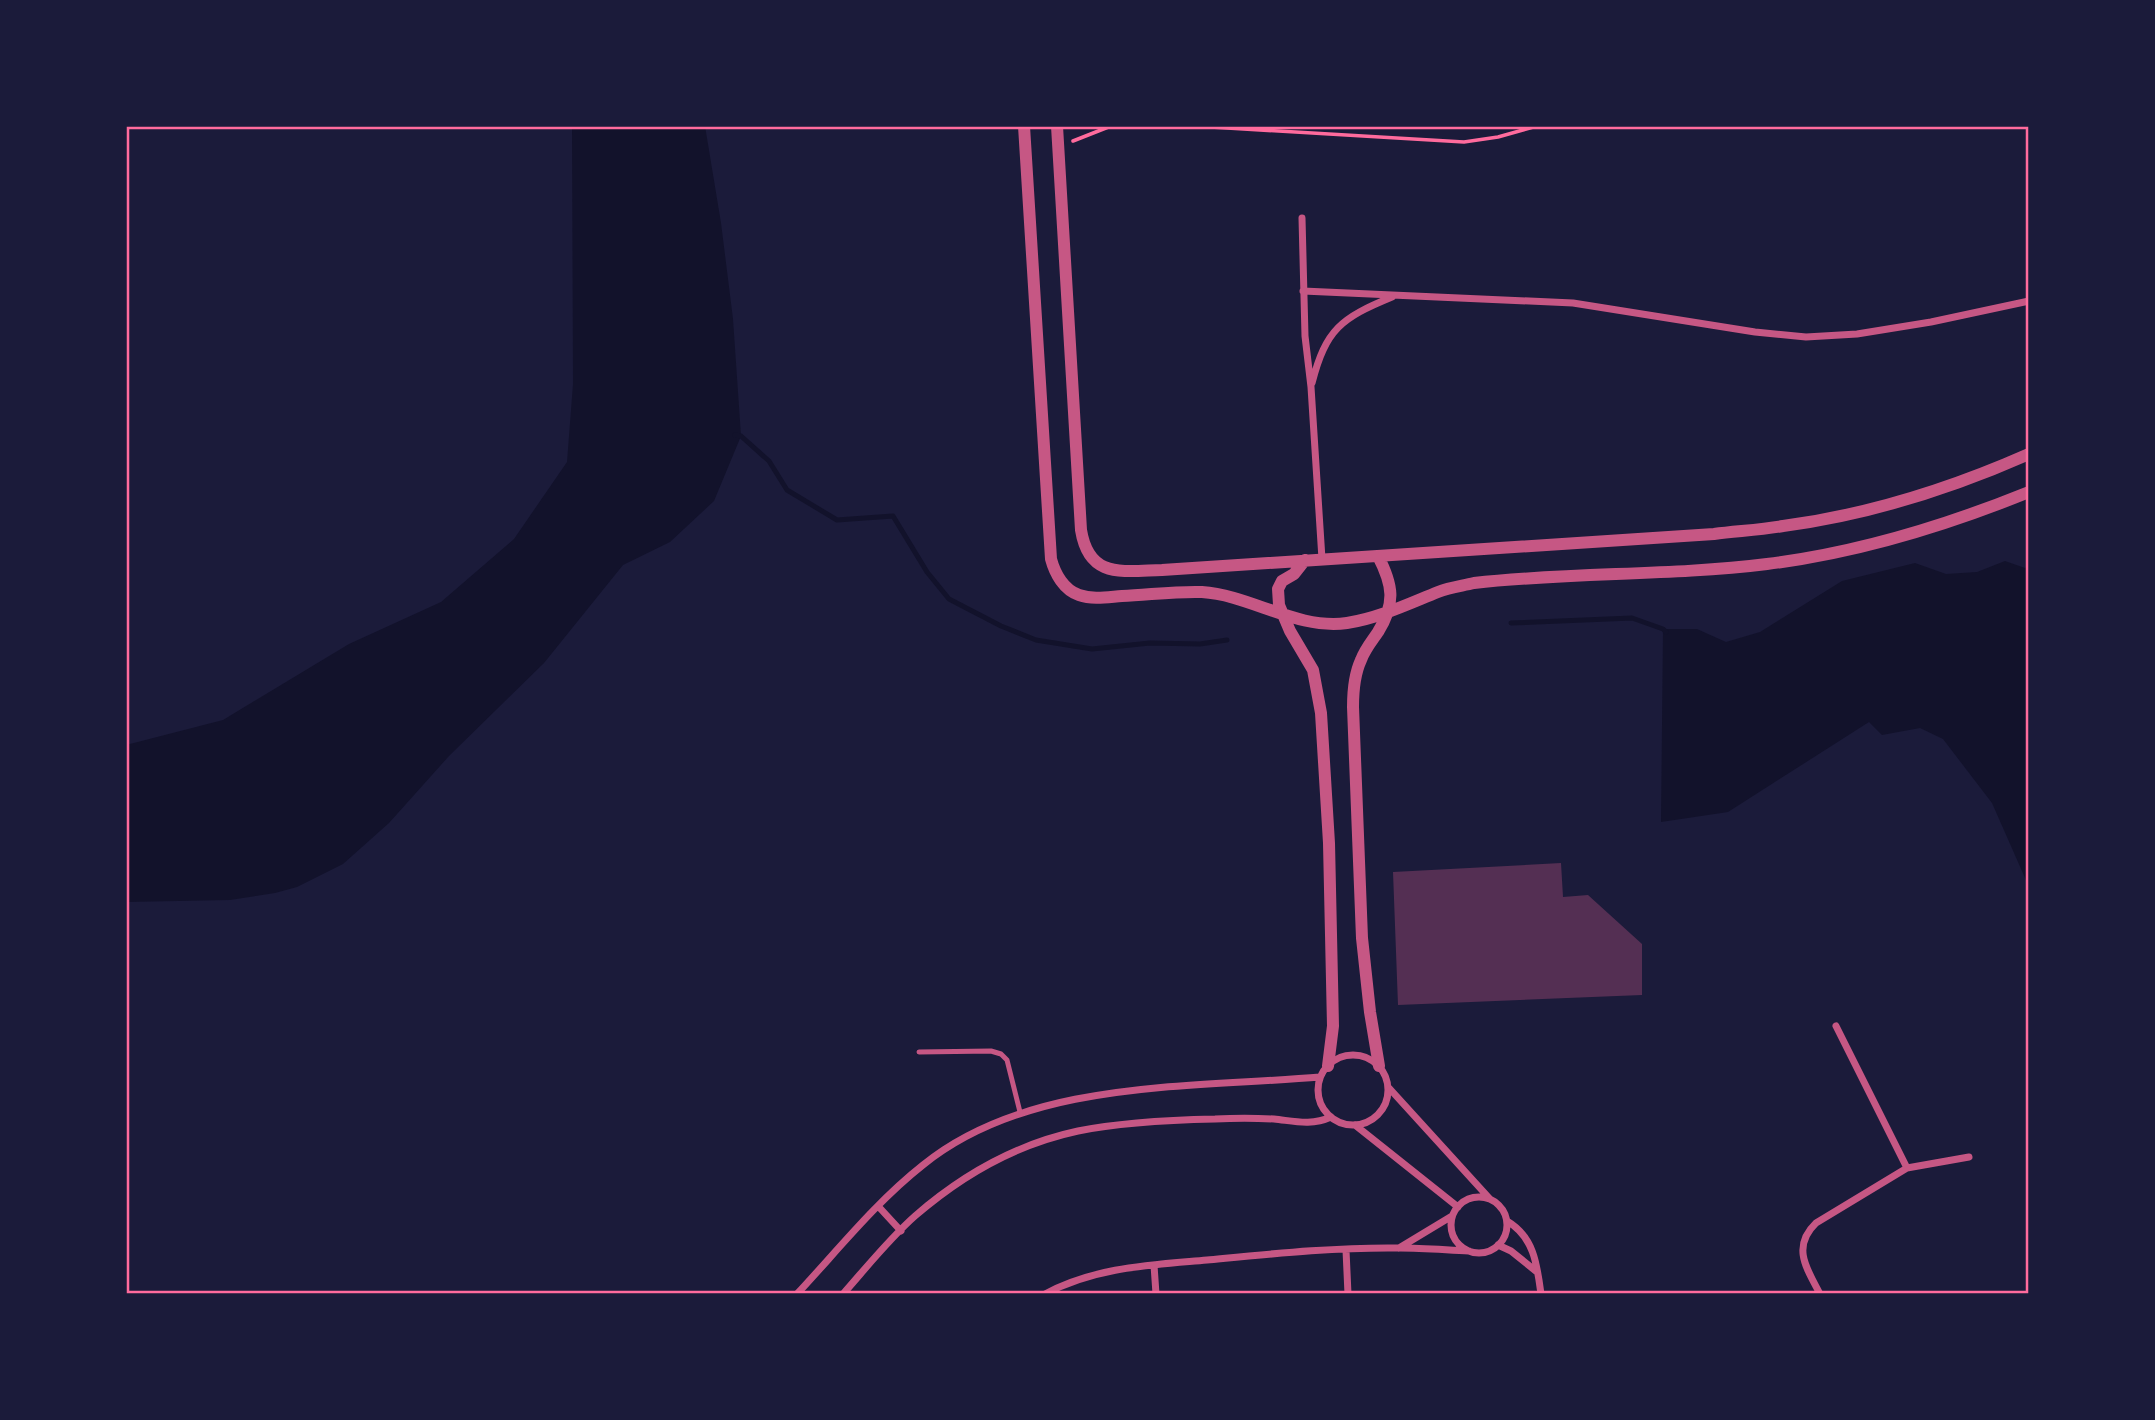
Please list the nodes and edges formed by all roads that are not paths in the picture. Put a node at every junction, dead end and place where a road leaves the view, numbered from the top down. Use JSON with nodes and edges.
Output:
{"nodes":[{"id":1,"x":1024,"y":126,"type":"edge"},
{"id":2,"x":1057,"y":126,"type":"edge"},
{"id":3,"x":1301,"y":218,"type":"dead end"},
{"id":4,"x":1303,"y":291,"type":"junction"},
{"id":5,"x":1395,"y":295,"type":"junction"},
{"id":6,"x":2029,"y":301,"type":"edge"},
{"id":7,"x":1311,"y":387,"type":"junction"},
{"id":8,"x":2029,"y":454,"type":"edge"},
{"id":9,"x":2029,"y":492,"type":"edge"},
{"id":10,"x":1378,"y":556,"type":"junction"},
{"id":11,"x":1322,"y":559,"type":"junction"},
{"id":12,"x":1305,"y":560,"type":"junction"},
{"id":13,"x":1388,"y":612,"type":"junction"},
{"id":14,"x":1279,"y":614,"type":"junction"},
{"id":15,"x":1836,"y":1026,"type":"dead end"},
{"id":16,"x":919,"y":1052,"type":"dead end"},
{"id":17,"x":1379,"y":1066,"type":"junction"},
{"id":18,"x":1324,"y":1071,"type":"junction"},
{"id":19,"x":1389,"y":1088,"type":"junction"},
{"id":20,"x":1020,"y":1112,"type":"junction"},
{"id":21,"x":1331,"y":1117,"type":"junction"},
{"id":22,"x":1355,"y":1125,"type":"junction"},
{"id":23,"x":1969,"y":1157,"type":"dead end"},
{"id":24,"x":1907,"y":1168,"type":"junction"},
{"id":25,"x":1490,"y":1199,"type":"junction"},
{"id":26,"x":878,"y":1206,"type":"junction"},
{"id":27,"x":1458,"y":1207,"type":"junction"},
{"id":28,"x":1452,"y":1216,"type":"junction"},
{"id":29,"x":1507,"y":1220,"type":"junction"},
{"id":30,"x":901,"y":1231,"type":"junction"},
{"id":31,"x":1499,"y":1245,"type":"junction"},
{"id":32,"x":1399,"y":1248,"type":"junction"},
{"id":33,"x":1346,"y":1250,"type":"junction"},
{"id":34,"x":1469,"y":1251,"type":"junction"},
{"id":35,"x":1154,"y":1265,"type":"junction"},
{"id":36,"x":1538,"y":1273,"type":"junction"},
{"id":37,"x":797,"y":1294,"type":"edge"},
{"id":38,"x":842,"y":1294,"type":"edge"},
{"id":39,"x":1045,"y":1294,"type":"edge"},
{"id":40,"x":1156,"y":1294,"type":"edge"},
{"id":41,"x":1348,"y":1294,"type":"edge"},
{"id":42,"x":1541,"y":1294,"type":"edge"},
{"id":43,"x":1820,"y":1294,"type":"edge"}],
"edges":[{"from":1,"to":14,"type":"street"},
{"from":2,"to":12,"type":"street"},
{"from":3,"to":4,"type":"street"},
{"from":4,"to":5,"type":"street"},
{"from":4,"to":7,"type":"street"},
{"from":5,"to":6,"type":"street"},
{"from":5,"to":7,"type":"street"},
{"from":7,"to":11,"type":"street"},
{"from":8,"to":10,"type":"street"},
{"from":9,"to":13,"type":"street"},
{"from":10,"to":11,"type":"street"},
{"from":10,"to":13,"type":"street"},
{"from":11,"to":12,"type":"street"},
{"from":12,"to":14,"type":"street"},
{"from":13,"to":14,"type":"street"},
{"from":13,"to":17,"type":"street"},
{"from":14,"to":18,"type":"street"},
{"from":15,"to":24,"type":"street"},
{"from":16,"to":20,"type":"lane"},
{"from":17,"to":18,"type":"street"},
{"from":17,"to":19,"type":"street"},
{"from":18,"to":20,"type":"street"},
{"from":18,"to":21,"type":"street"},
{"from":19,"to":22,"type":"street"},
{"from":19,"to":25,"type":"street"},
{"from":20,"to":26,"type":"street"},
{"from":21,"to":22,"type":"street"},
{"from":21,"to":30,"type":"street"},
{"from":22,"to":27,"type":"street"},
{"from":23,"to":24,"type":"street"},
{"from":24,"to":43,"type":"street"},
{"from":25,"to":27,"type":"street"},
{"from":25,"to":29,"type":"street"},
{"from":26,"to":30,"type":"street"},
{"from":26,"to":37,"type":"street"},
{"from":27,"to":28,"type":"street"},
{"from":28,"to":32,"type":"street"},
{"from":28,"to":34,"type":"street"},
{"from":29,"to":31,"type":"street"},
{"from":29,"to":36,"type":"street"},
{"from":30,"to":38,"type":"street"},
{"from":31,"to":34,"type":"street"},
{"from":31,"to":36,"type":"street"},
{"from":32,"to":33,"type":"street"},
{"from":32,"to":34,"type":"street"},
{"from":33,"to":35,"type":"street"},
{"from":33,"to":41,"type":"street"},
{"from":35,"to":39,"type":"street"},
{"from":35,"to":40,"type":"street"},
{"from":36,"to":42,"type":"street"}]}
